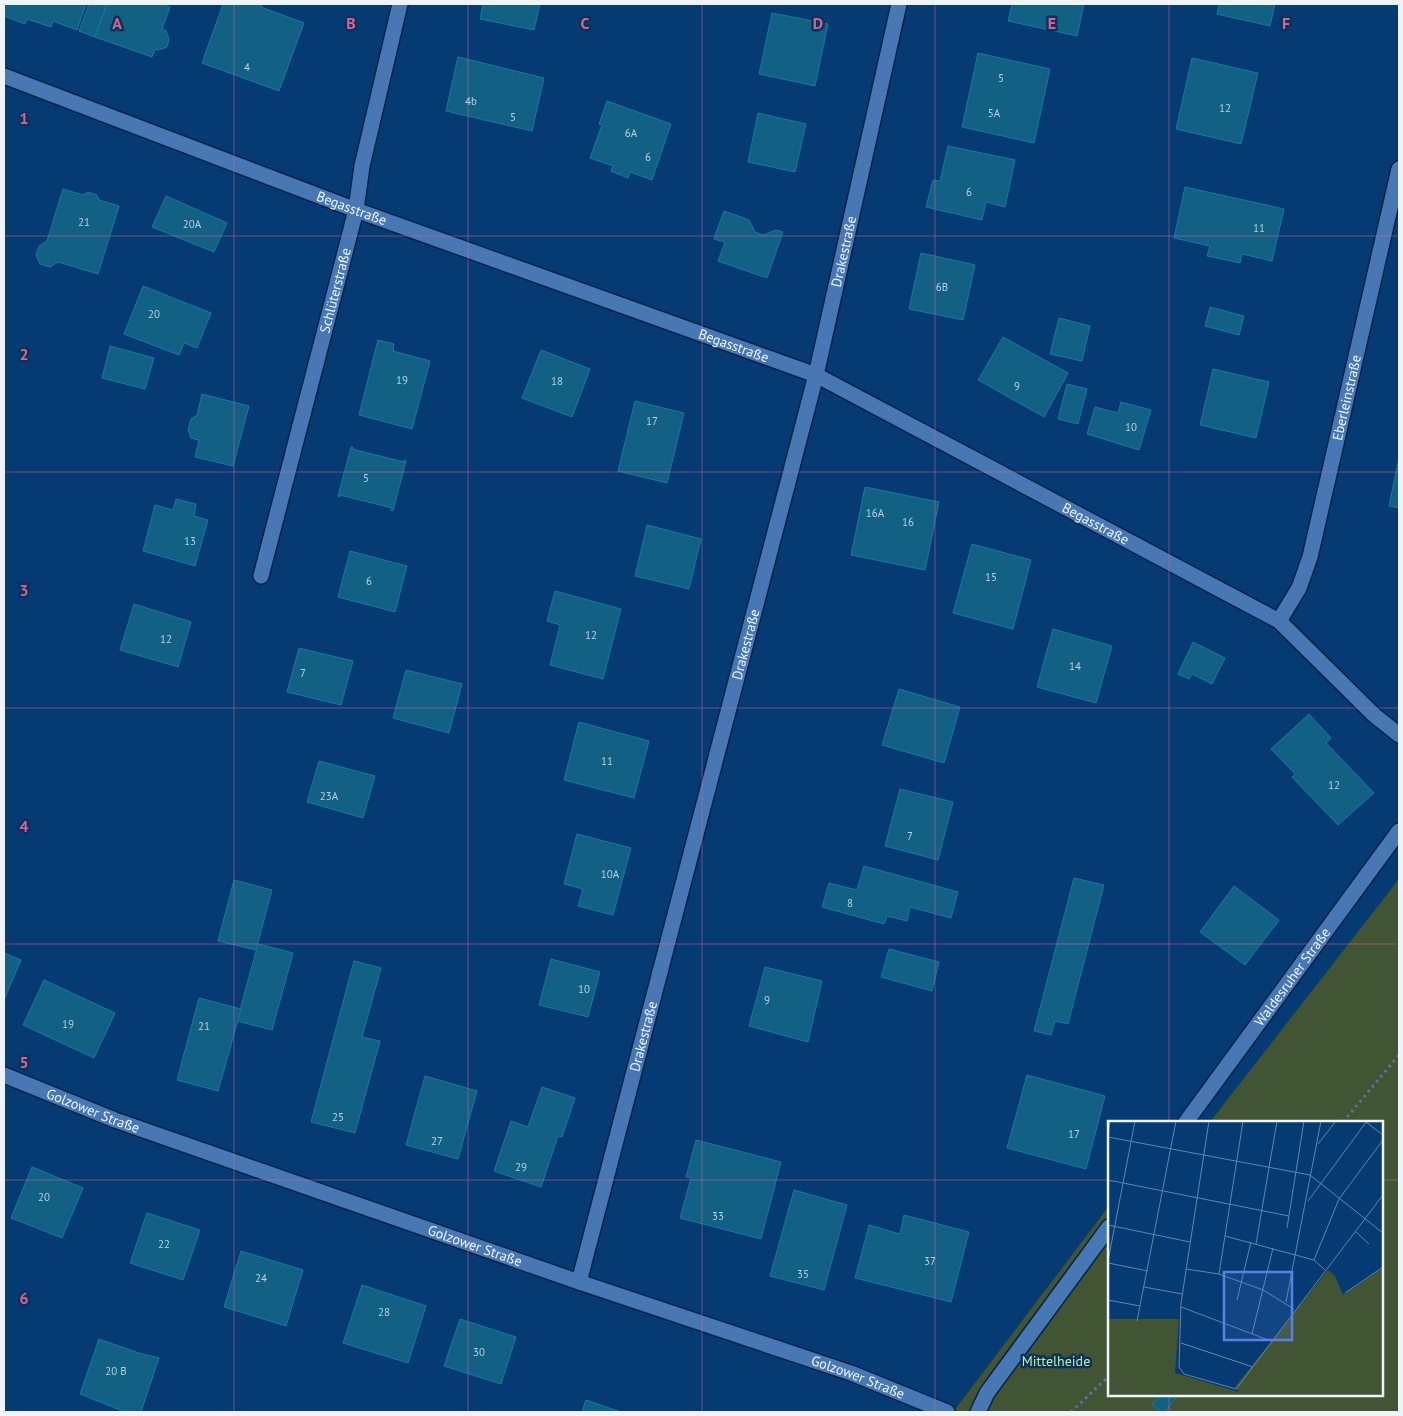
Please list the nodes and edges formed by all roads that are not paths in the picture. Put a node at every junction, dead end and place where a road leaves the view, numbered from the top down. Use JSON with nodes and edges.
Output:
{"nodes":[{"id":1,"x":400,"y":4,"type":"edge"},
{"id":2,"x":898,"y":4,"type":"edge"},
{"id":3,"x":4,"y":76,"type":"edge"},
{"id":4,"x":1399,"y":170,"type":"edge"},
{"id":5,"x":356,"y":210,"type":"junction"},
{"id":6,"x":816,"y":375,"type":"junction"},
{"id":7,"x":261,"y":576,"type":"dead end"},
{"id":8,"x":1279,"y":621,"type":"junction"},
{"id":9,"x":1399,"y":735,"type":"edge"},
{"id":10,"x":1399,"y":831,"type":"edge"},
{"id":11,"x":4,"y":1075,"type":"edge"},
{"id":12,"x":1187,"y":1121,"type":"edge"},
{"id":13,"x":1108,"y":1228,"type":"edge"},
{"id":14,"x":579,"y":1282,"type":"junction"},
{"id":15,"x":948,"y":1412,"type":"edge"},
{"id":16,"x":978,"y":1412,"type":"edge"}],
"edges":[{"from":1,"to":5,"type":"street","name":"Schlüterstraße"},
{"from":2,"to":6,"type":"street","name":"Drakestraße"},
{"from":3,"to":5,"type":"street","name":"Begasstraße"},
{"from":4,"to":8,"type":"street","name":"Eberleinstraße"},
{"from":5,"to":6,"type":"street","name":"Begasstraße"},
{"from":5,"to":7,"type":"street","name":"Schlüterstraße"},
{"from":6,"to":8,"type":"street","name":"Begasstraße"},
{"from":6,"to":14,"type":"street","name":"Drakestraße"},
{"from":8,"to":9,"type":"street","name":"Begasstraße"},
{"from":10,"to":12,"type":"street","name":"Waldesruher Straße"},
{"from":11,"to":14,"type":"street","name":"Golzower Straße"},
{"from":13,"to":16,"type":"street"},
{"from":14,"to":15,"type":"street","name":"Golzower Straße"}]}
